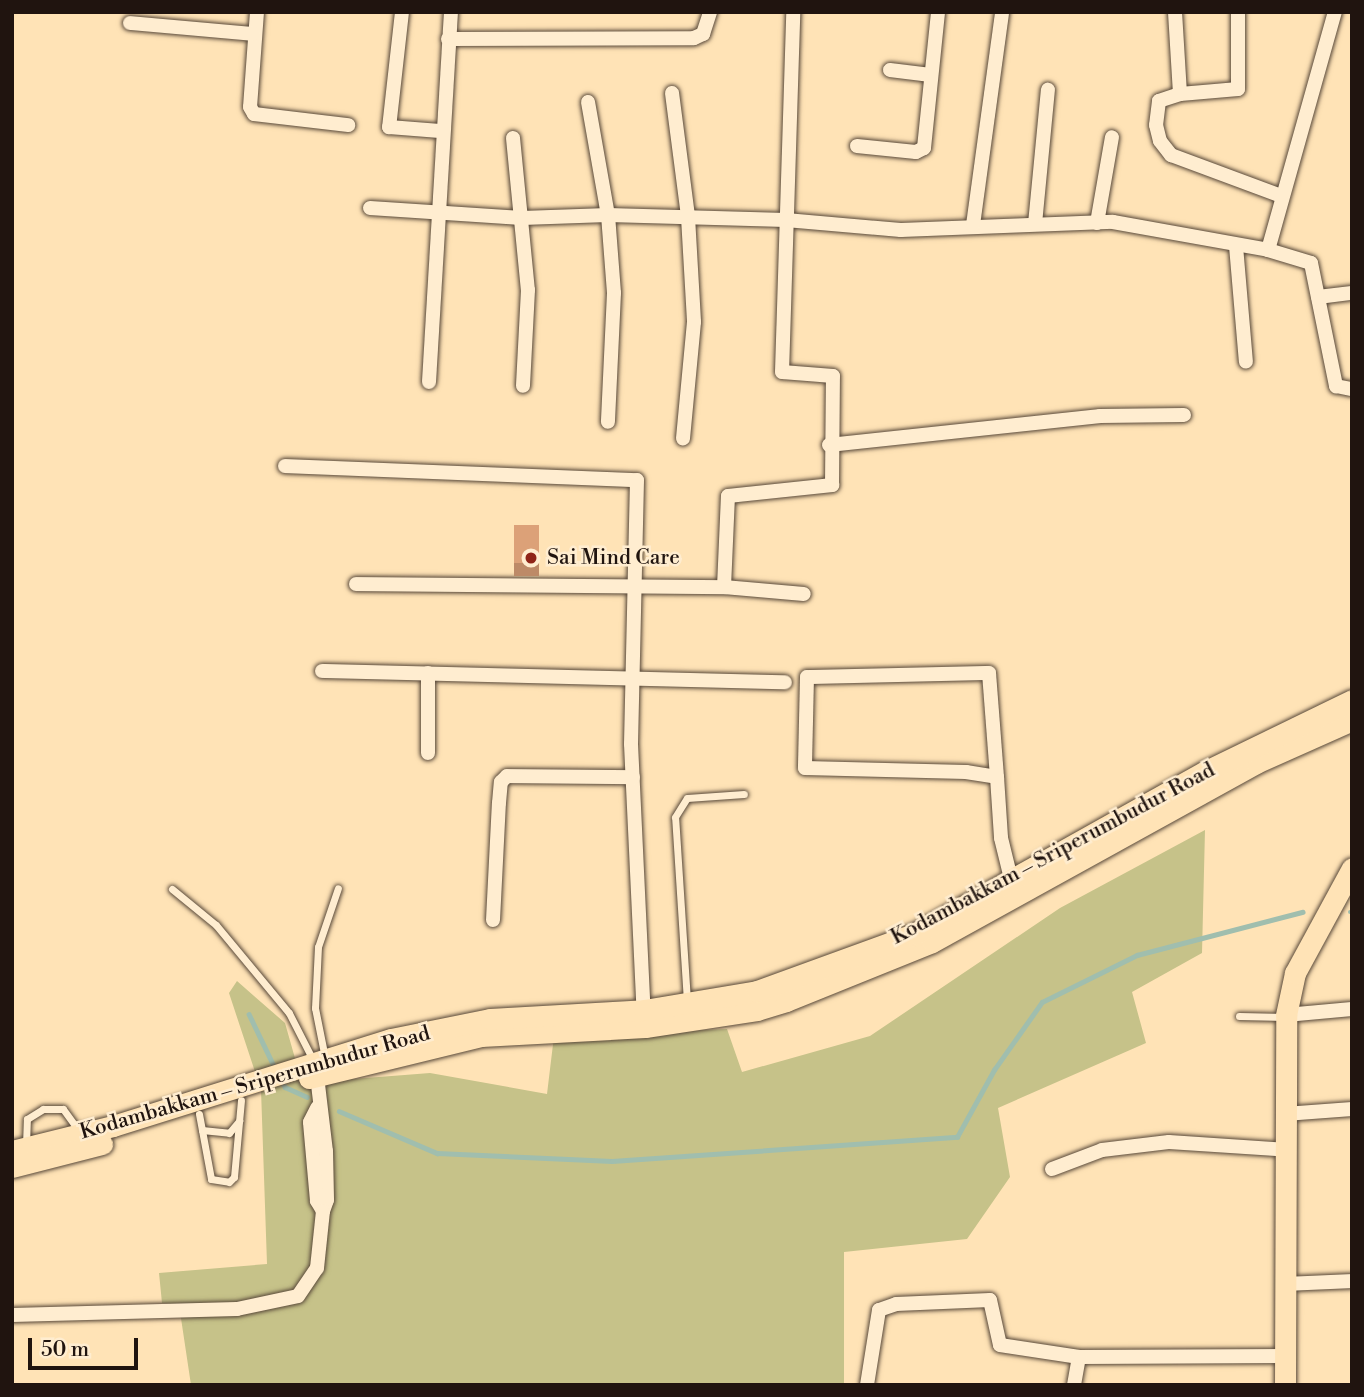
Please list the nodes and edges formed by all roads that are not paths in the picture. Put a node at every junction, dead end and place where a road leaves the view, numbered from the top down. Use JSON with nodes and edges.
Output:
{"nodes":[{"id":1,"x":257,"y":12,"type":"edge"},
{"id":2,"x":402,"y":12,"type":"edge"},
{"id":3,"x":451,"y":12,"type":"edge"},
{"id":4,"x":710,"y":12,"type":"edge"},
{"id":5,"x":793,"y":12,"type":"edge"},
{"id":6,"x":938,"y":12,"type":"edge"},
{"id":7,"x":1002,"y":12,"type":"edge"},
{"id":8,"x":1175,"y":12,"type":"edge"},
{"id":9,"x":1238,"y":12,"type":"edge"},
{"id":10,"x":1335,"y":12,"type":"edge"},
{"id":11,"x":130,"y":23,"type":"dead end"},
{"id":12,"x":254,"y":34,"type":"junction"},
{"id":13,"x":448,"y":39,"type":"junction"},
{"id":14,"x":891,"y":70,"type":"dead end"},
{"id":15,"x":931,"y":75,"type":"junction"},
{"id":16,"x":1048,"y":90,"type":"dead end"},
{"id":17,"x":672,"y":93,"type":"dead end"},
{"id":18,"x":1180,"y":94,"type":"junction"},
{"id":19,"x":587,"y":102,"type":"dead end"},
{"id":20,"x":348,"y":125,"type":"dead end"},
{"id":21,"x":440,"y":131,"type":"junction"},
{"id":22,"x":1112,"y":137,"type":"dead end"},
{"id":23,"x":513,"y":138,"type":"dead end"},
{"id":24,"x":857,"y":146,"type":"dead end"},
{"id":25,"x":1281,"y":196,"type":"junction"},
{"id":26,"x":370,"y":208,"type":"dead end"},
{"id":27,"x":440,"y":214,"type":"junction"},
{"id":28,"x":608,"y":215,"type":"junction"},
{"id":29,"x":688,"y":217,"type":"junction"},
{"id":30,"x":522,"y":218,"type":"junction"},
{"id":31,"x":786,"y":220,"type":"junction"},
{"id":32,"x":1097,"y":223,"type":"junction"},
{"id":33,"x":1035,"y":224,"type":"junction"},
{"id":34,"x":973,"y":225,"type":"junction"},
{"id":35,"x":1236,"y":246,"type":"junction"},
{"id":36,"x":1268,"y":250,"type":"junction"},
{"id":37,"x":1352,"y":293,"type":"edge"},
{"id":38,"x":1318,"y":297,"type":"junction"},
{"id":39,"x":1245,"y":362,"type":"dead end"},
{"id":40,"x":429,"y":382,"type":"dead end"},
{"id":41,"x":523,"y":386,"type":"dead end"},
{"id":42,"x":1352,"y":389,"type":"edge"},
{"id":43,"x":1184,"y":415,"type":"dead end"},
{"id":44,"x":608,"y":422,"type":"dead end"},
{"id":45,"x":683,"y":438,"type":"dead end"},
{"id":46,"x":829,"y":446,"type":"junction"},
{"id":47,"x":285,"y":466,"type":"dead end"},
{"id":48,"x":356,"y":584,"type":"dead end"},
{"id":49,"x":724,"y":587,"type":"junction"},
{"id":50,"x":633,"y":588,"type":"junction"},
{"id":51,"x":804,"y":594,"type":"dead end"},
{"id":52,"x":322,"y":671,"type":"dead end"},
{"id":53,"x":428,"y":673,"type":"junction"},
{"id":54,"x":634,"y":677,"type":"junction"},
{"id":55,"x":785,"y":682,"type":"dead end"},
{"id":56,"x":1352,"y":700,"type":"edge"},
{"id":57,"x":1352,"y":720,"type":"edge"},
{"id":58,"x":428,"y":753,"type":"dead end"},
{"id":59,"x":633,"y":777,"type":"junction"},
{"id":60,"x":997,"y":777,"type":"junction"},
{"id":61,"x":744,"y":794,"type":"dead end"},
{"id":62,"x":1352,"y":868,"type":"edge"},
{"id":63,"x":1013,"y":887,"type":"junction"},
{"id":64,"x":338,"y":888,"type":"dead end"},
{"id":65,"x":172,"y":889,"type":"dead end"},
{"id":66,"x":493,"y":920,"type":"dead end"},
{"id":67,"x":688,"y":1005,"type":"junction"},
{"id":68,"x":1352,"y":1009,"type":"edge"},
{"id":69,"x":1239,"y":1016,"type":"dead end"},
{"id":70,"x":1286,"y":1016,"type":"junction"},
{"id":71,"x":644,"y":1018,"type":"junction"},
{"id":72,"x":315,"y":1068,"type":"junction"},
{"id":73,"x":244,"y":1101,"type":"junction"},
{"id":74,"x":1352,"y":1109,"type":"edge"},
{"id":75,"x":1285,"y":1114,"type":"junction"},
{"id":76,"x":201,"y":1122,"type":"junction"},
{"id":77,"x":79,"y":1134,"type":"junction"},
{"id":78,"x":20,"y":1149,"type":"edge"},
{"id":79,"x":1288,"y":1150,"type":"junction"},
{"id":80,"x":12,"y":1167,"type":"edge"},
{"id":81,"x":1052,"y":1169,"type":"dead end"},
{"id":82,"x":1352,"y":1281,"type":"edge"},
{"id":83,"x":1286,"y":1284,"type":"junction"},
{"id":84,"x":12,"y":1315,"type":"edge"},
{"id":85,"x":1285,"y":1356,"type":"junction"},
{"id":86,"x":1079,"y":1357,"type":"junction"},
{"id":87,"x":867,"y":1385,"type":"edge"},
{"id":88,"x":1074,"y":1385,"type":"edge"},
{"id":89,"x":1285,"y":1385,"type":"edge"}],
"edges":[{"from":1,"to":12,"type":"street"},
{"from":2,"to":21,"type":"street"},
{"from":3,"to":13,"type":"street"},
{"from":4,"to":13,"type":"street"},
{"from":5,"to":31,"type":"street"},
{"from":6,"to":15,"type":"street"},
{"from":7,"to":34,"type":"street"},
{"from":8,"to":18,"type":"street"},
{"from":9,"to":18,"type":"street"},
{"from":10,"to":25,"type":"street"},
{"from":11,"to":12,"type":"street"},
{"from":12,"to":20,"type":"street"},
{"from":13,"to":21,"type":"street"},
{"from":14,"to":15,"type":"street"},
{"from":15,"to":24,"type":"street"},
{"from":16,"to":33,"type":"street"},
{"from":17,"to":29,"type":"street"},
{"from":18,"to":25,"type":"street"},
{"from":19,"to":28,"type":"street"},
{"from":21,"to":27,"type":"street"},
{"from":22,"to":32,"type":"street"},
{"from":23,"to":30,"type":"street"},
{"from":25,"to":36,"type":"street"},
{"from":26,"to":27,"type":"street"},
{"from":27,"to":30,"type":"street"},
{"from":27,"to":40,"type":"street"},
{"from":28,"to":29,"type":"street"},
{"from":28,"to":30,"type":"street"},
{"from":28,"to":44,"type":"street"},
{"from":29,"to":31,"type":"street"},
{"from":29,"to":45,"type":"street"},
{"from":30,"to":41,"type":"street"},
{"from":31,"to":34,"type":"street"},
{"from":31,"to":46,"type":"street"},
{"from":32,"to":33,"type":"street"},
{"from":32,"to":35,"type":"street"},
{"from":33,"to":34,"type":"street"},
{"from":35,"to":36,"type":"street"},
{"from":35,"to":39,"type":"street"},
{"from":36,"to":38,"type":"street"},
{"from":37,"to":38,"type":"street"},
{"from":38,"to":42,"type":"street"},
{"from":43,"to":46,"type":"street"},
{"from":46,"to":49,"type":"street"},
{"from":47,"to":50,"type":"street"},
{"from":48,"to":50,"type":"street"},
{"from":49,"to":50,"type":"street"},
{"from":49,"to":51,"type":"street"},
{"from":50,"to":54,"type":"street"},
{"from":52,"to":53,"type":"street"},
{"from":53,"to":54,"type":"street"},
{"from":53,"to":58,"type":"street"},
{"from":54,"to":55,"type":"street"},
{"from":54,"to":59,"type":"street"},
{"from":56,"to":63,"type":"main road","name":"Kodambakkam – Sriperumbudur Road"},
{"from":57,"to":63,"type":"main road","name":"Kodambakkam – Sriperumbudur Road"},
{"from":59,"to":66,"type":"street"},
{"from":59,"to":71,"type":"street"},
{"from":60,"to":60,"type":"street"},
{"from":60,"to":63,"type":"street"},
{"from":61,"to":67,"type":"lane"},
{"from":62,"to":70,"type":"main road"},
{"from":63,"to":67,"type":"main road","name":"Kodambakkam – Sriperumbudur Road"},
{"from":63,"to":71,"type":"main road","name":"Kodambakkam – Sriperumbudur Road"},
{"from":64,"to":72,"type":"lane"},
{"from":65,"to":72,"type":"lane"},
{"from":67,"to":71,"type":"main road","name":"Kodambakkam – Sriperumbudur Road"},
{"from":68,"to":70,"type":"street"},
{"from":69,"to":70,"type":"lane"},
{"from":70,"to":75,"type":"main road"},
{"from":71,"to":72,"type":"main road","name":"Kodambakkam – Sriperumbudur Road"},
{"from":72,"to":73,"type":"main road","name":"Kodambakkam – Sriperumbudur Road"},
{"from":72,"to":84,"type":"street"},
{"from":73,"to":76,"type":"main road","name":"Kodambakkam – Sriperumbudur Road"},
{"from":73,"to":76,"type":"lane"},
{"from":73,"to":77,"type":"main road","name":"Kodambakkam – Sriperumbudur Road"},
{"from":74,"to":75,"type":"street"},
{"from":75,"to":79,"type":"main road"},
{"from":76,"to":80,"type":"main road","name":"Kodambakkam – Sriperumbudur Road"},
{"from":77,"to":78,"type":"main road","name":"Kodambakkam – Sriperumbudur Road"},
{"from":77,"to":78,"type":"lane"},
{"from":79,"to":81,"type":"street"},
{"from":79,"to":83,"type":"main road"},
{"from":82,"to":83,"type":"street"},
{"from":83,"to":85,"type":"main road"},
{"from":85,"to":86,"type":"street"},
{"from":85,"to":89,"type":"main road"},
{"from":86,"to":87,"type":"street"},
{"from":86,"to":88,"type":"street"}]}
